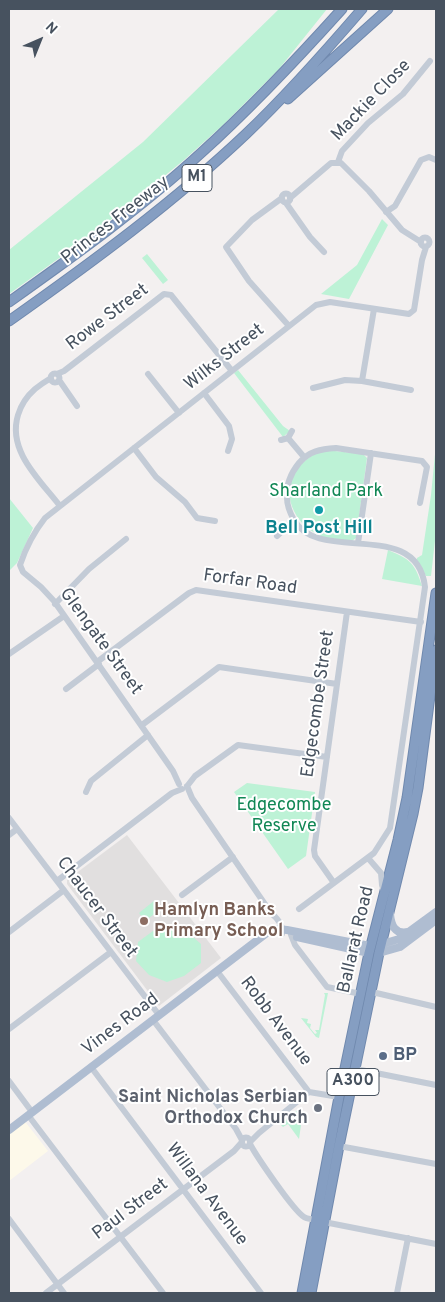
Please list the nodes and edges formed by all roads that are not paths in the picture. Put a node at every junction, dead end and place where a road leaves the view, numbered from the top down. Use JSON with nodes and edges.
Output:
{"nodes":[{"id":1,"x":334,"y":9,"type":"edge"},
{"id":2,"x":342,"y":9,"type":"edge"},
{"id":3,"x":362,"y":9,"type":"edge"},
{"id":4,"x":388,"y":9,"type":"edge"},
{"id":5,"x":430,"y":61,"type":"dead end"},
{"id":6,"x":281,"y":76,"type":"junction"},
{"id":7,"x":247,"y":133,"type":"junction"},
{"id":8,"x":436,"y":160,"type":"edge"},
{"id":9,"x":338,"y":162,"type":"junction"},
{"id":10,"x":287,"y":200,"type":"junction"},
{"id":11,"x":386,"y":212,"type":"junction"},
{"id":12,"x":428,"y":244,"type":"edge"},
{"id":13,"x":324,"y":252,"type":"dead end"},
{"id":14,"x":9,"y":302,"type":"edge"},
{"id":15,"x":374,"y":309,"type":"junction"},
{"id":16,"x":9,"y":321,"type":"edge"},
{"id":17,"x":289,"y":326,"type":"junction"},
{"id":18,"x":232,"y":371,"type":"junction"},
{"id":19,"x":148,"y":374,"type":"dead end"},
{"id":20,"x":56,"y":379,"type":"junction"},
{"id":21,"x":362,"y":380,"type":"junction"},
{"id":22,"x":313,"y":388,"type":"dead end"},
{"id":23,"x":411,"y":390,"type":"dead end"},
{"id":24,"x":204,"y":393,"type":"junction"},
{"id":25,"x":77,"y":406,"type":"dead end"},
{"id":26,"x":178,"y":413,"type":"junction"},
{"id":27,"x":12,"y":426,"type":"edge"},
{"id":28,"x":281,"y":440,"type":"dead end"},
{"id":29,"x":134,"y":448,"type":"junction"},
{"id":30,"x":228,"y":451,"type":"dead end"},
{"id":31,"x":371,"y":453,"type":"junction"},
{"id":32,"x":304,"y":457,"type":"junction"},
{"id":33,"x":420,"y":503,"type":"dead end"},
{"id":34,"x":60,"y":506,"type":"junction"},
{"id":35,"x":294,"y":520,"type":"junction"},
{"id":36,"x":215,"y":521,"type":"dead end"},
{"id":37,"x":35,"y":531,"type":"joint"},
{"id":38,"x":277,"y":536,"type":"dead end"},
{"id":39,"x":126,"y":539,"type":"dead end"},
{"id":40,"x":358,"y":543,"type":"junction"},
{"id":41,"x":436,"y":593,"type":"edge"},
{"id":42,"x":55,"y":604,"type":"junction"},
{"id":43,"x":348,"y":612,"type":"junction"},
{"id":44,"x":64,"y":616,"type":"junction"},
{"id":45,"x":421,"y":622,"type":"junction"},
{"id":46,"x":436,"y":650,"type":"edge"},
{"id":47,"x":9,"y":654,"type":"edge"},
{"id":48,"x":98,"y":663,"type":"junction"},
{"id":49,"x":337,"y":684,"type":"junction"},
{"id":50,"x":66,"y":689,"type":"dead end"},
{"id":51,"x":142,"y":725,"type":"junction"},
{"id":52,"x":148,"y":735,"type":"junction"},
{"id":53,"x":327,"y":757,"type":"junction"},
{"id":54,"x":183,"y":785,"type":"junction"},
{"id":55,"x":86,"y":792,"type":"dead end"},
{"id":56,"x":9,"y":818,"type":"edge"},
{"id":57,"x":17,"y":829,"type":"junction"},
{"id":58,"x":9,"y":835,"type":"edge"},
{"id":59,"x":233,"y":857,"type":"junction"},
{"id":60,"x":368,"y":858,"type":"junction"},
{"id":61,"x":57,"y":881,"type":"junction"},
{"id":62,"x":334,"y":883,"type":"junction"},
{"id":63,"x":64,"y":890,"type":"junction"},
{"id":64,"x":384,"y":891,"type":"junction"},
{"id":65,"x":182,"y":895,"type":"dead end"},
{"id":66,"x":299,"y":909,"type":"dead end"},
{"id":67,"x":390,"y":910,"type":"junction"},
{"id":68,"x":436,"y":912,"type":"edge"},
{"id":69,"x":436,"y":920,"type":"edge"},
{"id":70,"x":280,"y":931,"type":"junction"},
{"id":71,"x":9,"y":932,"type":"edge"},
{"id":72,"x":408,"y":932,"type":"junction"},
{"id":73,"x":291,"y":936,"type":"junction"},
{"id":74,"x":380,"y":948,"type":"junction"},
{"id":75,"x":369,"y":949,"type":"junction"},
{"id":76,"x":111,"y":952,"type":"junction"},
{"id":77,"x":217,"y":971,"type":"junction"},
{"id":78,"x":372,"y":992,"type":"junction"},
{"id":79,"x":361,"y":994,"type":"junction"},
{"id":80,"x":436,"y":1007,"type":"edge"},
{"id":81,"x":156,"y":1017,"type":"junction"},
{"id":82,"x":9,"y":1029,"type":"edge"},
{"id":83,"x":91,"y":1068,"type":"junction"},
{"id":84,"x":356,"y":1069,"type":"junction"},
{"id":85,"x":9,"y":1081,"type":"edge"},
{"id":86,"x":436,"y":1085,"type":"edge"},
{"id":87,"x":309,"y":1092,"type":"junction"},
{"id":88,"x":339,"y":1098,"type":"junction"},
{"id":89,"x":30,"y":1113,"type":"junction"},
{"id":90,"x":9,"y":1130,"type":"edge"},
{"id":91,"x":246,"y":1142,"type":"junction"},
{"id":92,"x":339,"y":1146,"type":"junction"},
{"id":93,"x":436,"y":1164,"type":"edge"},
{"id":94,"x":183,"y":1190,"type":"junction"},
{"id":95,"x":9,"y":1219,"type":"edge"},
{"id":96,"x":320,"y":1221,"type":"junction"},
{"id":97,"x":120,"y":1237,"type":"junction"},
{"id":98,"x":408,"y":1238,"type":"junction"},
{"id":99,"x":436,"y":1244,"type":"edge"},
{"id":100,"x":58,"y":1285,"type":"junction"},
{"id":101,"x":46,"y":1293,"type":"edge"},
{"id":102,"x":64,"y":1293,"type":"edge"},
{"id":103,"x":163,"y":1293,"type":"edge"},
{"id":104,"x":261,"y":1293,"type":"edge"},
{"id":105,"x":302,"y":1293,"type":"edge"},
{"id":106,"x":311,"y":1293,"type":"edge"},
{"id":107,"x":397,"y":1293,"type":"edge"}],
"edges":[{"from":1,"to":6,"type":"highway"},
{"from":2,"to":6,"type":"highway","name":"Princes Freeway","number":"M1"},
{"from":3,"to":7,"type":"highway","name":"Princes Freeway","number":"M1"},
{"from":4,"to":7,"type":"highway"},
{"from":5,"to":9,"type":"street","name":"Mackie Close"},
{"from":6,"to":14,"type":"highway","name":"Princes Freeway","number":"M1"},
{"from":7,"to":16,"type":"highway","name":"Princes Freeway","number":"M1"},
{"from":8,"to":11,"type":"street"},
{"from":9,"to":10,"type":"street"},
{"from":9,"to":11,"type":"street"},
{"from":10,"to":13,"type":"street"},
{"from":10,"to":17,"type":"street"},
{"from":11,"to":12,"type":"street"},
{"from":12,"to":15,"type":"street","name":"Wilks Street"},
{"from":15,"to":17,"type":"street","name":"Wilks Street"},
{"from":15,"to":21,"type":"street"},
{"from":17,"to":18,"type":"street","name":"Wilks Street"},
{"from":18,"to":20,"type":"street","name":"Rowe Street"},
{"from":18,"to":24,"type":"street","name":"Wilks Street"},
{"from":19,"to":26,"type":"street"},
{"from":20,"to":25,"type":"street"},
{"from":20,"to":27,"type":"street","name":"Rowe Street"},
{"from":21,"to":22,"type":"street"},
{"from":21,"to":23,"type":"street"},
{"from":24,"to":26,"type":"street","name":"Wilks Street"},
{"from":24,"to":30,"type":"street"},
{"from":26,"to":29,"type":"street","name":"Wilks Street"},
{"from":27,"to":34,"type":"street","name":"Rowe Street"},
{"from":28,"to":32,"type":"street"},
{"from":29,"to":34,"type":"street","name":"Wilks Street"},
{"from":29,"to":36,"type":"street"},
{"from":31,"to":32,"type":"street"},
{"from":31,"to":33,"type":"street"},
{"from":31,"to":40,"type":"street"},
{"from":32,"to":35,"type":"street"},
{"from":34,"to":37,"type":"street","name":"Wilks Street"},
{"from":35,"to":38,"type":"street"},
{"from":35,"to":40,"type":"street"},
{"from":37,"to":42,"type":"street","name":"Glengate Street"},
{"from":39,"to":42,"type":"street"},
{"from":40,"to":45,"type":"street"},
{"from":41,"to":64,"type":"highway","name":"Ballarat Road","number":"A300"},
{"from":42,"to":44,"type":"street","name":"Glengate Street"},
{"from":43,"to":45,"type":"street","name":"Forfar Road"},
{"from":43,"to":48,"type":"street","name":"Forfar Road"},
{"from":43,"to":49,"type":"street","name":"Edgecombe Street"},
{"from":44,"to":47,"type":"street"},
{"from":44,"to":48,"type":"street","name":"Glengate Street"},
{"from":45,"to":60,"type":"street"},
{"from":46,"to":67,"type":"highway","name":"Ballarat Road","number":"A300"},
{"from":48,"to":50,"type":"street","name":"Forfar Road"},
{"from":48,"to":51,"type":"street","name":"Glengate Street"},
{"from":49,"to":51,"type":"street"},
{"from":49,"to":53,"type":"street","name":"Edgecombe Street"},
{"from":51,"to":52,"type":"street","name":"Glengate Street"},
{"from":52,"to":54,"type":"street","name":"Glengate Street"},
{"from":52,"to":55,"type":"street"},
{"from":53,"to":54,"type":"street"},
{"from":53,"to":62,"type":"street","name":"Edgecombe Street"},
{"from":54,"to":59,"type":"street","name":"Glengate Street"},
{"from":54,"to":61,"type":"street"},
{"from":56,"to":57,"type":"street","name":"Chaucer Street"},
{"from":57,"to":58,"type":"street"},
{"from":57,"to":61,"type":"street","name":"Chaucer Street"},
{"from":59,"to":65,"type":"street"},
{"from":59,"to":70,"type":"street","name":"Glengate Street"},
{"from":60,"to":62,"type":"street"},
{"from":60,"to":64,"type":"street"},
{"from":61,"to":63,"type":"street","name":"Chaucer Street"},
{"from":62,"to":66,"type":"street"},
{"from":63,"to":71,"type":"street"},
{"from":63,"to":76,"type":"street","name":"Chaucer Street"},
{"from":64,"to":75,"type":"highway","name":"Ballarat Road","number":"A300"},
{"from":67,"to":72,"type":"main road"},
{"from":67,"to":74,"type":"highway","name":"Ballarat Road","number":"A300"},
{"from":68,"to":72,"type":"main road"},
{"from":69,"to":74,"type":"main road"},
{"from":70,"to":73,"type":"main road"},
{"from":70,"to":75,"type":"main road"},
{"from":70,"to":77,"type":"main road","name":"Vines Road"},
{"from":72,"to":74,"type":"main road"},
{"from":73,"to":75,"type":"main road"},
{"from":73,"to":79,"type":"street"},
{"from":74,"to":75,"type":"highway"},
{"from":74,"to":78,"type":"highway","name":"Ballarat Road","number":"A300"},
{"from":75,"to":79,"type":"highway","name":"Ballarat Road","number":"A300"},
{"from":76,"to":81,"type":"street","name":"Chaucer Street"},
{"from":76,"to":82,"type":"street"},
{"from":77,"to":81,"type":"main road","name":"Vines Road"},
{"from":77,"to":87,"type":"street","name":"Robb Avenue"},
{"from":78,"to":80,"type":"street"},
{"from":78,"to":84,"type":"highway","name":"Ballarat Road","number":"A300"},
{"from":79,"to":88,"type":"highway","name":"Ballarat Road","number":"A300"},
{"from":81,"to":83,"type":"main road","name":"Vines Road"},
{"from":81,"to":91,"type":"street","name":"Chaucer Street"},
{"from":83,"to":89,"type":"main road","name":"Vines Road"},
{"from":83,"to":94,"type":"street","name":"Willana Avenue"},
{"from":84,"to":86,"type":"street"},
{"from":84,"to":92,"type":"highway","name":"Ballarat Road","number":"A300"},
{"from":85,"to":89,"type":"street"},
{"from":87,"to":88,"type":"street","name":"Robb Avenue"},
{"from":87,"to":91,"type":"street","name":"Paul Street"},
{"from":88,"to":96,"type":"highway","name":"Ballarat Road","number":"A300"},
{"from":89,"to":90,"type":"main road","name":"Vines Road"},
{"from":89,"to":97,"type":"street"},
{"from":91,"to":94,"type":"street","name":"Paul Street"},
{"from":91,"to":96,"type":"street","name":"Chaucer Street"},
{"from":92,"to":93,"type":"street"},
{"from":92,"to":96,"type":"highway","name":"Ballarat Road","number":"A300"},
{"from":94,"to":97,"type":"street","name":"Paul Street"},
{"from":94,"to":104,"type":"street","name":"Willana Avenue"},
{"from":95,"to":100,"type":"street"},
{"from":96,"to":98,"type":"street"},
{"from":96,"to":105,"type":"highway","name":"Ballarat Road","number":"A300"},
{"from":96,"to":106,"type":"highway","name":"Ballarat Road","number":"A300"},
{"from":97,"to":100,"type":"street","name":"Paul Street"},
{"from":97,"to":103,"type":"street"},
{"from":98,"to":99,"type":"street"},
{"from":98,"to":107,"type":"street"},
{"from":100,"to":101,"type":"street","name":"Paul Street"},
{"from":100,"to":102,"type":"street"}]}
